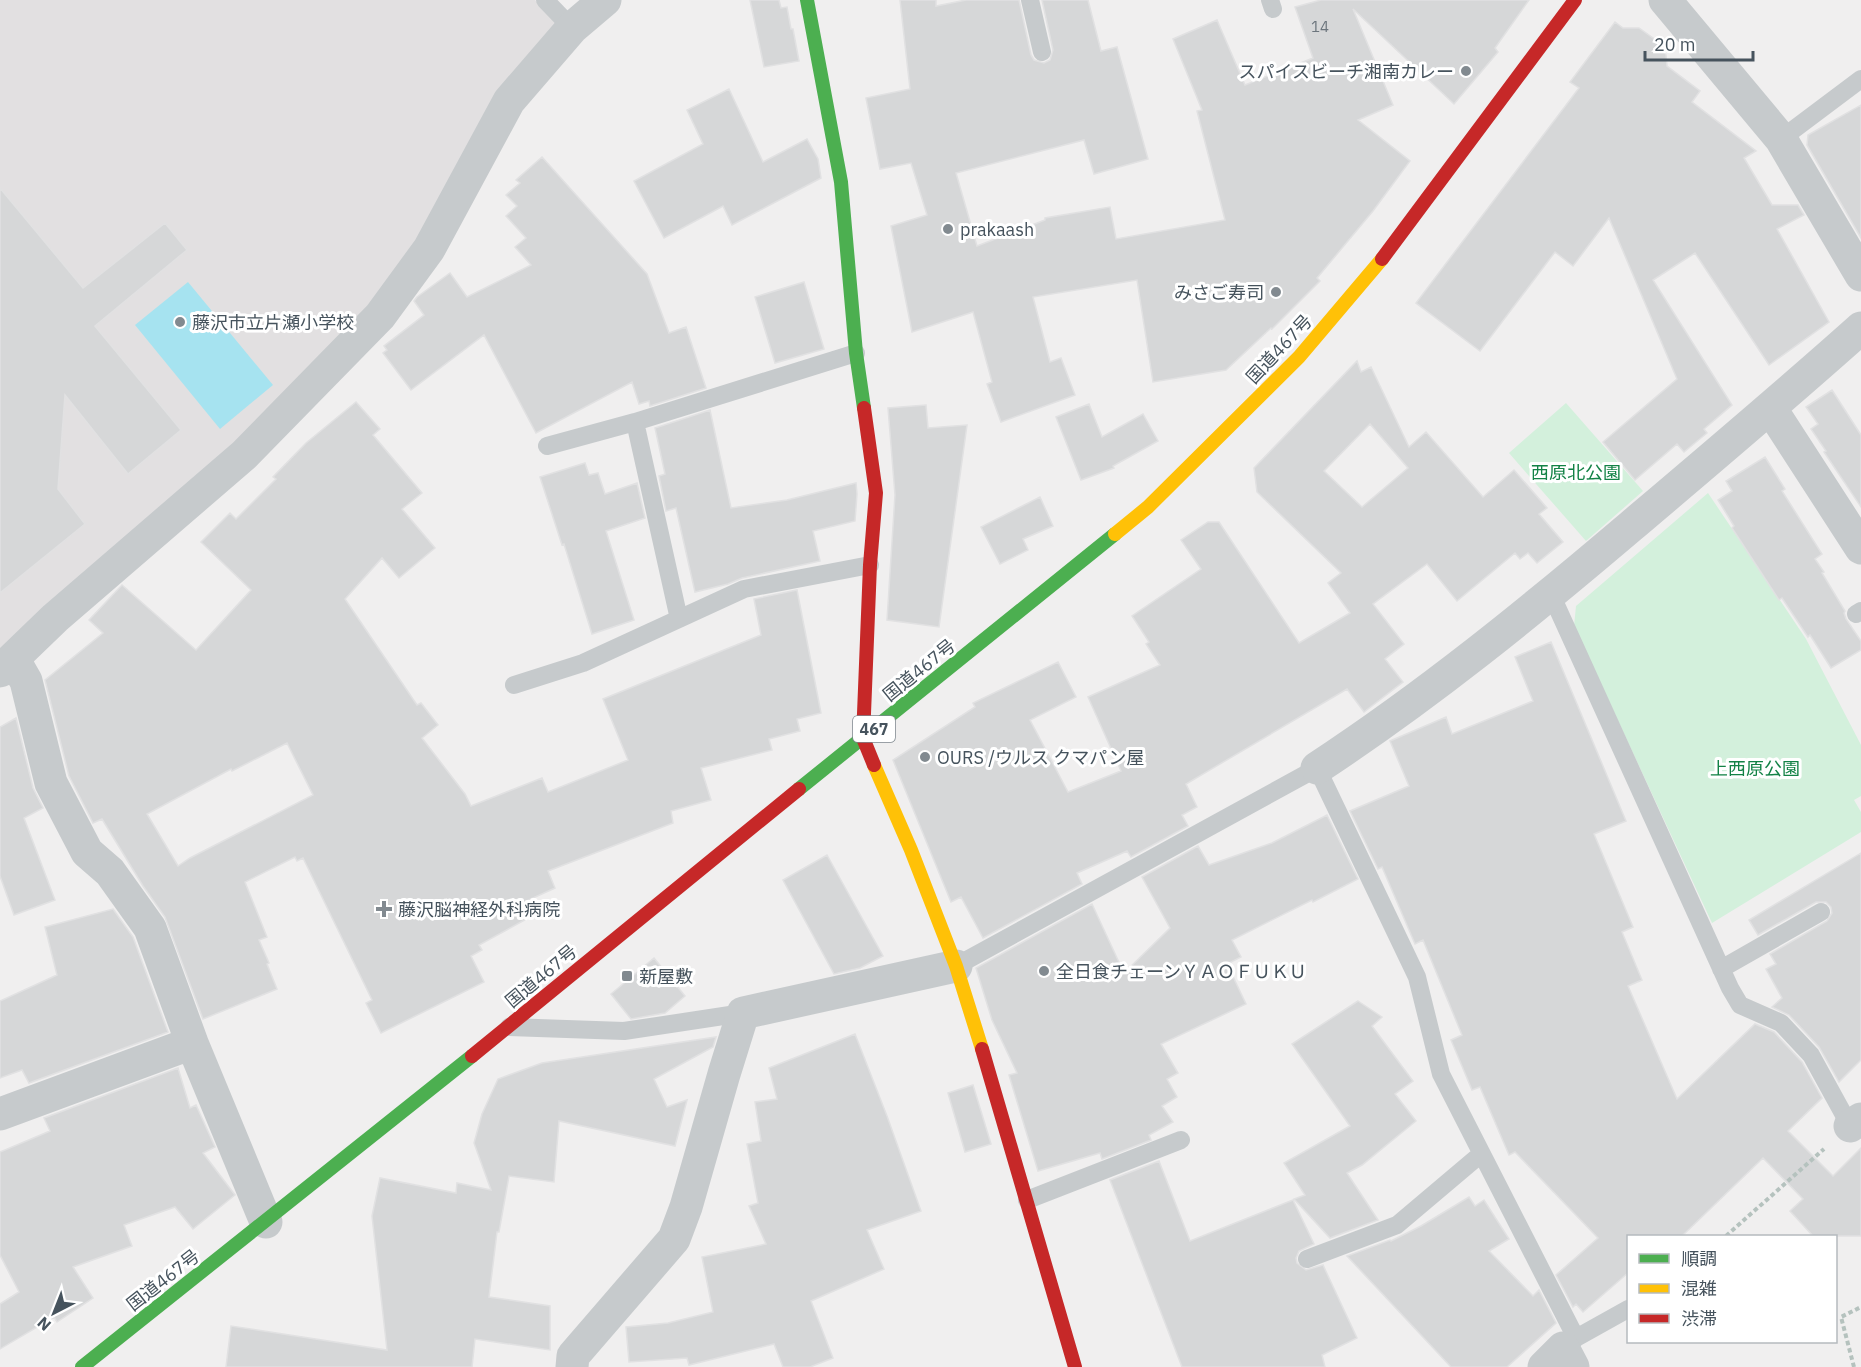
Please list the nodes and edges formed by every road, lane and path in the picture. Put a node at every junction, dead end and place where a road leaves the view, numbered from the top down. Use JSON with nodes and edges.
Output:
{"nodes":[{"id":1,"x":545,"y":0,"type":"edge"},
{"id":2,"x":605,"y":0,"type":"edge"},
{"id":3,"x":807,"y":0,"type":"edge"},
{"id":4,"x":1030,"y":0,"type":"edge"},
{"id":5,"x":1575,"y":0,"type":"edge"},
{"id":6,"x":1665,"y":0,"type":"edge"},
{"id":7,"x":572,"y":28,"type":"junction"},
{"id":8,"x":1042,"y":52,"type":"dead end"},
{"id":9,"x":1861,"y":79,"type":"edge"},
{"id":10,"x":1781,"y":139,"type":"junction"},
{"id":11,"x":1861,"y":275,"type":"edge"},
{"id":12,"x":1861,"y":328,"type":"edge"},
{"id":13,"x":856,"y":353,"type":"junction"},
{"id":14,"x":1771,"y":409,"type":"junction"},
{"id":15,"x":635,"y":422,"type":"junction"},
{"id":16,"x":547,"y":446,"type":"dead end"},
{"id":17,"x":1861,"y":548,"type":"edge"},
{"id":18,"x":870,"y":565,"type":"junction"},
{"id":19,"x":1551,"y":594,"type":"junction"},
{"id":20,"x":679,"y":619,"type":"junction"},
{"id":21,"x":7,"y":666,"type":"edge"},
{"id":22,"x":514,"y":685,"type":"dead end"},
{"id":23,"x":863,"y":738,"type":"junction"},
{"id":24,"x":1317,"y":768,"type":"junction"},
{"id":25,"x":1821,"y":912,"type":"dead end"},
{"id":26,"x":956,"y":966,"type":"junction"},
{"id":27,"x":1721,"y":969,"type":"junction"},
{"id":28,"x":743,"y":1013,"type":"junction"},
{"id":29,"x":509,"y":1027,"type":"junction"},
{"id":30,"x":192,"y":1043,"type":"junction"},
{"id":31,"x":0,"y":1114,"type":"edge"},
{"id":32,"x":1855,"y":1123,"type":"edge"},
{"id":33,"x":1181,"y":1140,"type":"dead end"},
{"id":34,"x":1481,"y":1154,"type":"junction"},
{"id":35,"x":1027,"y":1200,"type":"junction"},
{"id":36,"x":266,"y":1222,"type":"junction"},
{"id":37,"x":1727,"y":1235,"type":"edge"},
{"id":38,"x":1307,"y":1259,"type":"dead end"},
{"id":39,"x":1861,"y":1308,"type":"edge"},
{"id":40,"x":1627,"y":1310,"type":"edge"},
{"id":41,"x":1564,"y":1355,"type":"edge"},
{"id":42,"x":82,"y":1367,"type":"edge"},
{"id":43,"x":572,"y":1367,"type":"edge"},
{"id":44,"x":1075,"y":1367,"type":"edge"},
{"id":45,"x":1854,"y":1367,"type":"edge"}],
"edges":[{"from":1,"to":7,"type":"lane"},
{"from":2,"to":7,"type":"street"},
{"from":3,"to":13,"type":"main road"},
{"from":4,"to":8,"type":"lane"},
{"from":5,"to":23,"type":"main road","name":"国道467号","number":"467"},
{"from":6,"to":10,"type":"street"},
{"from":7,"to":21,"type":"street"},
{"from":9,"to":10,"type":"lane"},
{"from":10,"to":11,"type":"street"},
{"from":12,"to":14,"type":"street"},
{"from":13,"to":15,"type":"lane"},
{"from":13,"to":18,"type":"main road"},
{"from":14,"to":17,"type":"street"},
{"from":14,"to":19,"type":"street"},
{"from":15,"to":16,"type":"lane"},
{"from":15,"to":20,"type":"lane"},
{"from":18,"to":20,"type":"lane"},
{"from":18,"to":23,"type":"main road"},
{"from":19,"to":24,"type":"street"},
{"from":19,"to":27,"type":"lane"},
{"from":20,"to":22,"type":"lane"},
{"from":21,"to":30,"type":"street"},
{"from":23,"to":26,"type":"main road"},
{"from":23,"to":29,"type":"main road","name":"国道467号","number":"467"},
{"from":24,"to":26,"type":"lane"},
{"from":24,"to":34,"type":"lane"},
{"from":25,"to":27,"type":"lane"},
{"from":26,"to":28,"type":"street"},
{"from":26,"to":35,"type":"main road"},
{"from":27,"to":32,"type":"lane"},
{"from":28,"to":29,"type":"lane"},
{"from":28,"to":43,"type":"street"},
{"from":29,"to":36,"type":"main road","name":"国道467号","number":"467"},
{"from":30,"to":31,"type":"street"},
{"from":30,"to":36,"type":"street"},
{"from":32,"to":37,"type":"path"},
{"from":33,"to":35,"type":"lane"},
{"from":34,"to":38,"type":"lane"},
{"from":34,"to":41,"type":"lane"},
{"from":35,"to":44,"type":"main road"},
{"from":36,"to":42,"type":"main road","name":"国道467号","number":"467"},
{"from":39,"to":45,"type":"path"},
{"from":40,"to":41,"type":"lane"}]}
